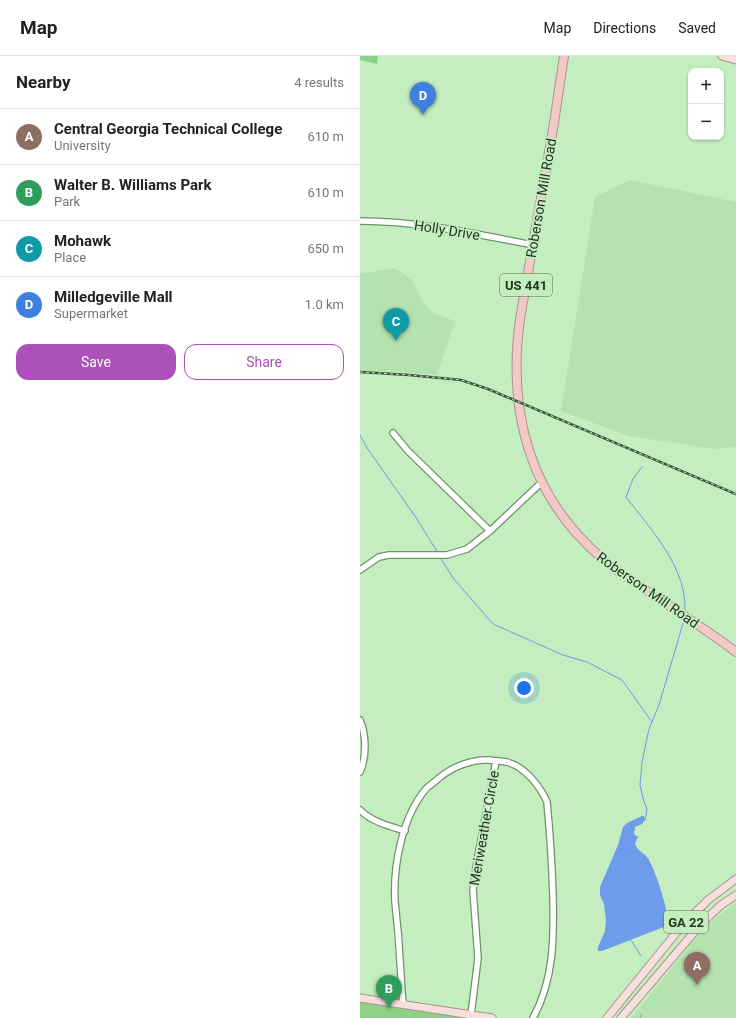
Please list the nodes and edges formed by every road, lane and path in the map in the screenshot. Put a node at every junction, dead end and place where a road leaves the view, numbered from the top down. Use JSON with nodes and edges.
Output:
{"nodes":[{"id":1,"x":564,"y":56,"type":"edge"},
{"id":2,"x":722,"y":56,"type":"edge"},
{"id":3,"x":736,"y":60,"type":"edge"},
{"id":4,"x":360,"y":221,"type":"edge"},
{"id":5,"x":533,"y":245,"type":"junction"},
{"id":6,"x":393,"y":433,"type":"dead end"},
{"id":7,"x":542,"y":482,"type":"junction"},
{"id":8,"x":490,"y":531,"type":"junction"},
{"id":9,"x":360,"y":570,"type":"edge"},
{"id":10,"x":736,"y":652,"type":"edge"},
{"id":11,"x":360,"y":720,"type":"edge"},
{"id":12,"x":496,"y":761,"type":"junction"},
{"id":13,"x":360,"y":772,"type":"edge"},
{"id":14,"x":360,"y":810,"type":"edge"},
{"id":15,"x":405,"y":831,"type":"junction"},
{"id":16,"x":736,"y":879,"type":"edge"},
{"id":17,"x":736,"y":895,"type":"edge"},
{"id":18,"x":360,"y":998,"type":"edge"},
{"id":19,"x":403,"y":1005,"type":"junction"},
{"id":20,"x":471,"y":1015,"type":"junction"},
{"id":21,"x":492,"y":1018,"type":"edge"},
{"id":22,"x":533,"y":1018,"type":"edge"},
{"id":23,"x":607,"y":1018,"type":"edge"},
{"id":24,"x":621,"y":1018,"type":"edge"}],
"edges":[{"from":1,"to":5,"type":"highway","name":"Roberson Mill Road","number":"US 441"},
{"from":2,"to":3,"type":"main road"},
{"from":4,"to":5,"type":"street","name":"Holly Drive"},
{"from":5,"to":7,"type":"highway","name":"Roberson Mill Road","number":"US 441"},
{"from":6,"to":8,"type":"street"},
{"from":7,"to":8,"type":"street"},
{"from":7,"to":10,"type":"highway","name":"Roberson Mill Road","number":"US 441"},
{"from":8,"to":9,"type":"street"},
{"from":11,"to":13,"type":"street"},
{"from":12,"to":15,"type":"street"},
{"from":12,"to":20,"type":"street","name":"Meriweather Circle"},
{"from":12,"to":22,"type":"street"},
{"from":14,"to":15,"type":"street"},
{"from":15,"to":19,"type":"street"},
{"from":16,"to":23,"type":"main road","number":"GA 22"},
{"from":17,"to":24,"type":"main road","number":"GA 22"},
{"from":18,"to":19,"type":"main road"},
{"from":19,"to":20,"type":"main road"},
{"from":20,"to":21,"type":"main road"}]}
